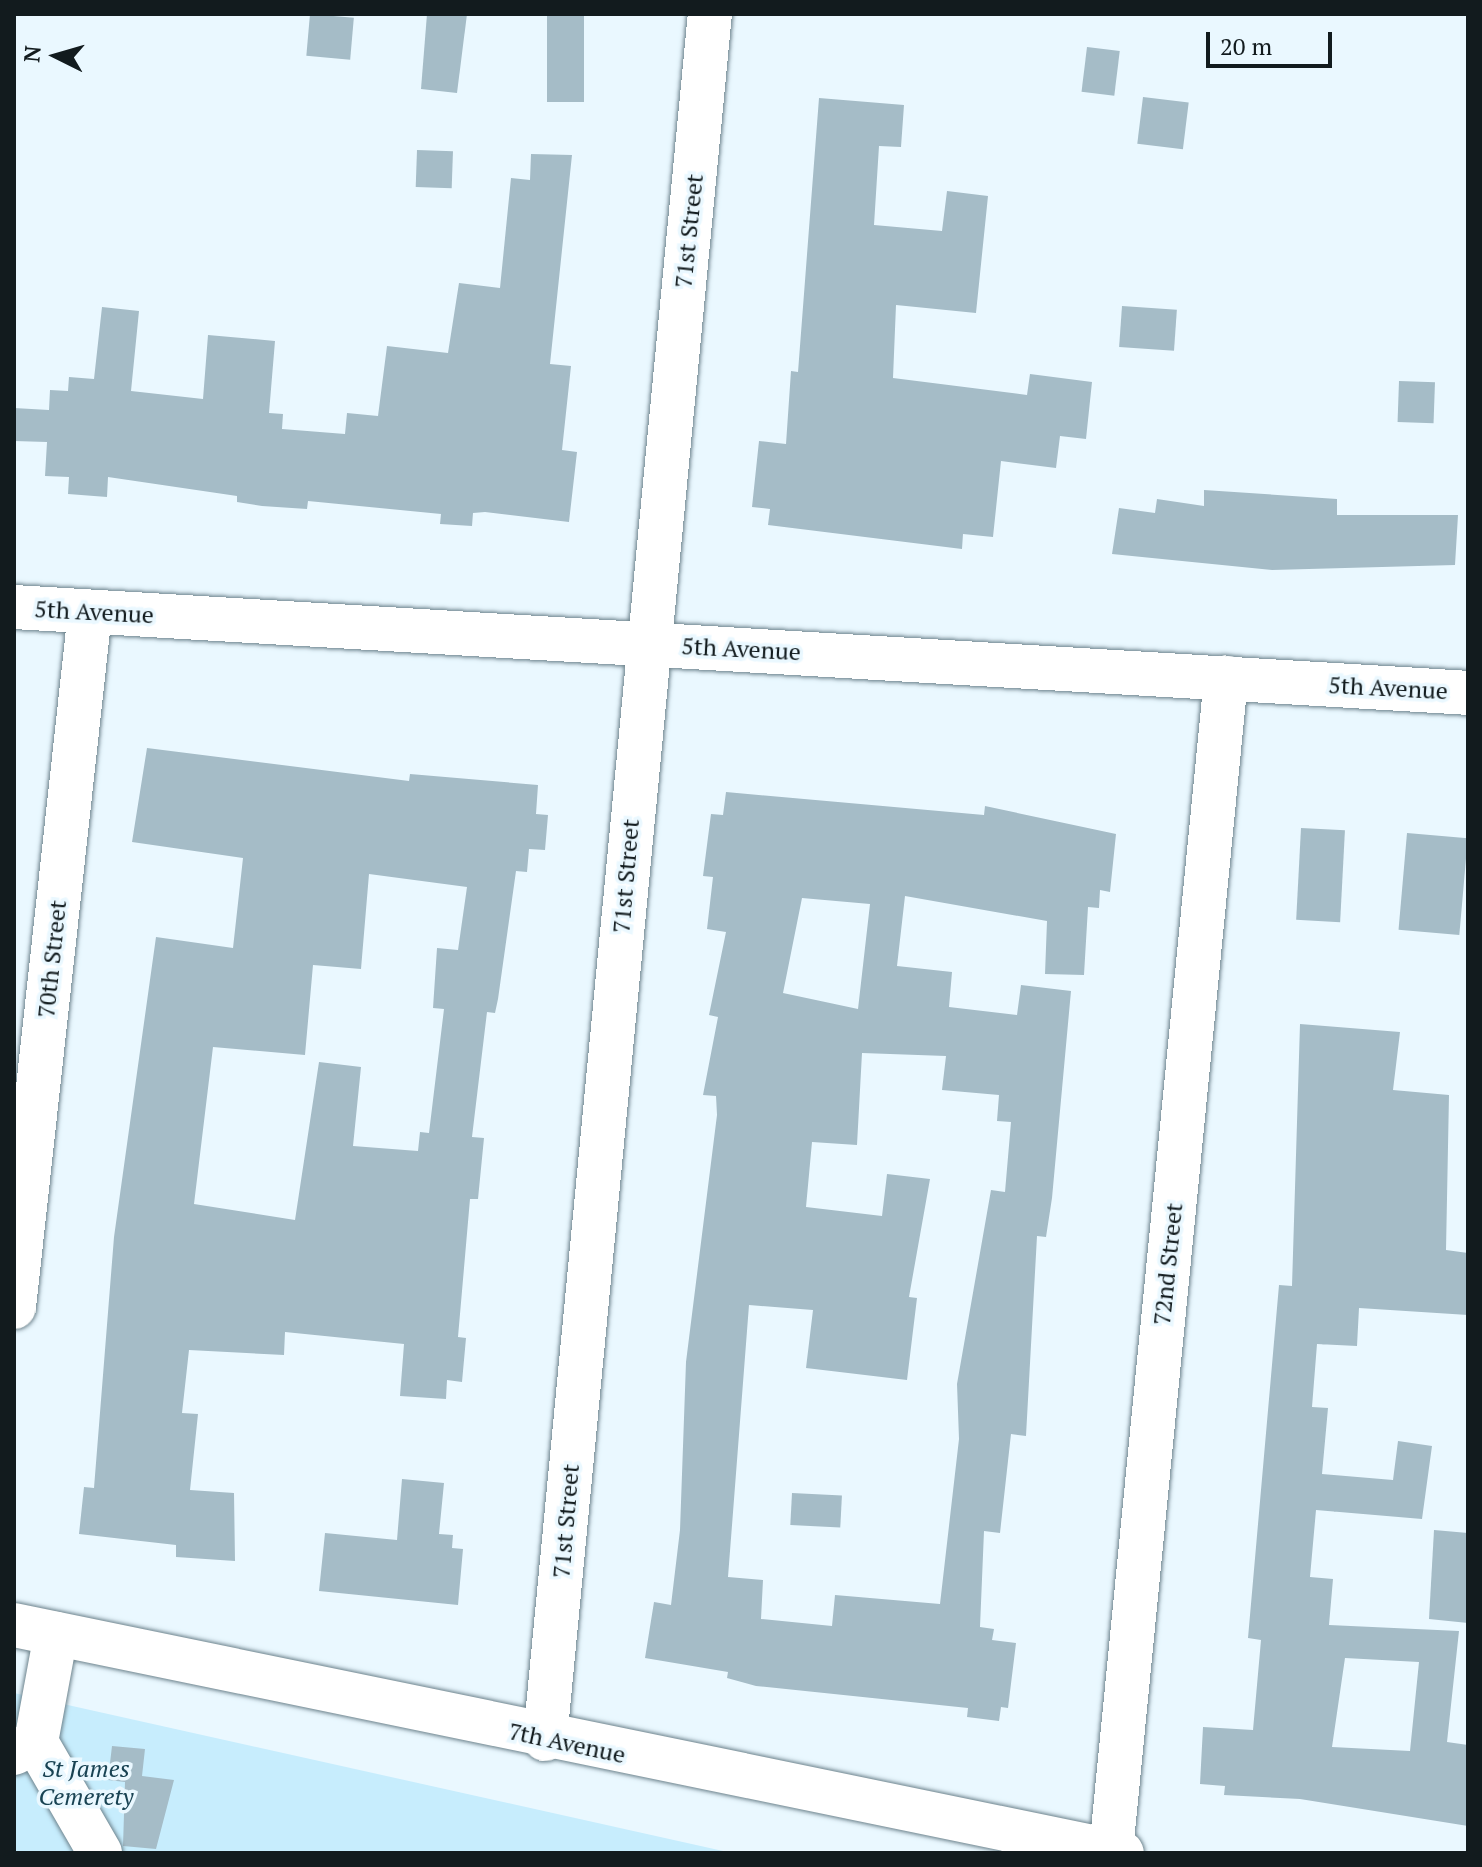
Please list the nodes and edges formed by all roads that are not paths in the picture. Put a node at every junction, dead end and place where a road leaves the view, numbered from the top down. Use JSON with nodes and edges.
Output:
{"nodes":[{"id":1,"x":710,"y":14,"type":"edge"},
{"id":2,"x":14,"y":607,"type":"edge"},
{"id":3,"x":90,"y":612,"type":"junction"},
{"id":4,"x":648,"y":643,"type":"junction"},
{"id":5,"x":1226,"y":678,"type":"junction"},
{"id":6,"x":1468,"y":693,"type":"edge"},
{"id":7,"x":14,"y":1307,"type":"edge"},
{"id":8,"x":14,"y":1625,"type":"edge"},
{"id":9,"x":56,"y":1634,"type":"junction"},
{"id":10,"x":545,"y":1739,"type":"junction"},
{"id":11,"x":25,"y":1748,"type":"edge"},
{"id":12,"x":1116,"y":1852,"type":"edge"},
{"id":13,"x":100,"y":1853,"type":"edge"}],
"edges":[{"from":1,"to":4,"type":"street","name":"71st Street"},
{"from":2,"to":3,"type":"street","name":"5th Avenue"},
{"from":3,"to":4,"type":"street","name":"5th Avenue"},
{"from":3,"to":7,"type":"street","name":"70th Street"},
{"from":4,"to":5,"type":"street","name":"5th Avenue"},
{"from":4,"to":10,"type":"street","name":"71st Street"},
{"from":5,"to":6,"type":"street","name":"5th Avenue"},
{"from":5,"to":12,"type":"street","name":"72nd Street"},
{"from":8,"to":9,"type":"street","name":"7th Avenue"},
{"from":9,"to":10,"type":"street","name":"7th Avenue"},
{"from":9,"to":11,"type":"street"},
{"from":10,"to":12,"type":"street","name":"7th Avenue"},
{"from":11,"to":13,"type":"street"}]}
